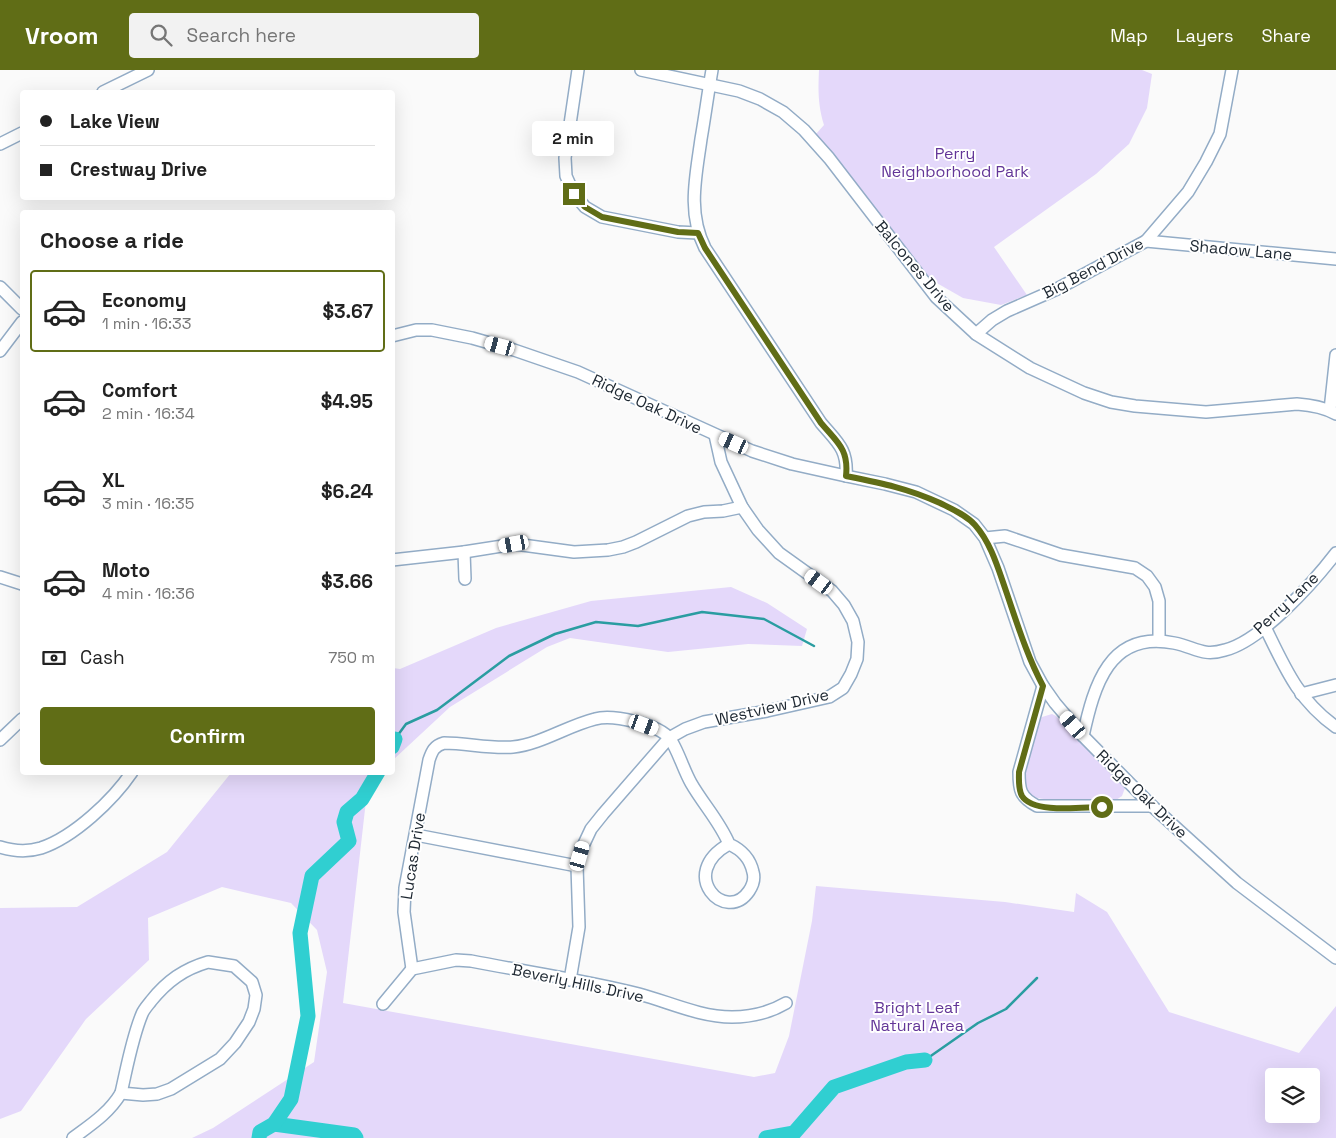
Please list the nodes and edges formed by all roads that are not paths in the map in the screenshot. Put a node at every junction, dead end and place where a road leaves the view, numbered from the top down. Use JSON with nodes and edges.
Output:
{"nodes":[{"id":1,"x":148,"y":70,"type":"edge"},
{"id":2,"x":578,"y":70,"type":"edge"},
{"id":3,"x":641,"y":70,"type":"edge"},
{"id":4,"x":712,"y":70,"type":"edge"},
{"id":5,"x":1232,"y":70,"type":"edge"},
{"id":6,"x":710,"y":85,"type":"junction"},
{"id":7,"x":107,"y":90,"type":"edge"},
{"id":8,"x":20,"y":134,"type":"edge"},
{"id":9,"x":0,"y":144,"type":"edge"},
{"id":10,"x":698,"y":233,"type":"junction"},
{"id":11,"x":1146,"y":241,"type":"junction"},
{"id":12,"x":1336,"y":259,"type":"edge"},
{"id":13,"x":0,"y":287,"type":"edge"},
{"id":14,"x":20,"y":307,"type":"edge"},
{"id":15,"x":20,"y":325,"type":"edge"},
{"id":16,"x":976,"y":334,"type":"junction"},
{"id":17,"x":395,"y":335,"type":"edge"},
{"id":18,"x":0,"y":351,"type":"edge"},
{"id":19,"x":1336,"y":355,"type":"edge"},
{"id":20,"x":1333,"y":412,"type":"edge"},
{"id":21,"x":715,"y":435,"type":"junction"},
{"id":22,"x":846,"y":476,"type":"junction"},
{"id":23,"x":742,"y":507,"type":"junction"},
{"id":24,"x":985,"y":538,"type":"junction"},
{"id":25,"x":464,"y":552,"type":"junction"},
{"id":26,"x":1336,"y":553,"type":"edge"},
{"id":27,"x":395,"y":560,"type":"edge"},
{"id":28,"x":0,"y":577,"type":"edge"},
{"id":29,"x":465,"y":579,"type":"dead end"},
{"id":30,"x":20,"y":583,"type":"edge"},
{"id":31,"x":1265,"y":627,"type":"junction"},
{"id":32,"x":1159,"y":640,"type":"junction"},
{"id":33,"x":1336,"y":685,"type":"edge"},
{"id":34,"x":1043,"y":686,"type":"junction"},
{"id":35,"x":1301,"y":694,"type":"junction"},
{"id":36,"x":20,"y":721,"type":"edge"},
{"id":37,"x":1336,"y":727,"type":"edge"},
{"id":38,"x":1083,"y":736,"type":"junction"},
{"id":39,"x":670,"y":738,"type":"junction"},
{"id":40,"x":0,"y":740,"type":"edge"},
{"id":41,"x":129,"y":775,"type":"edge"},
{"id":42,"x":1152,"y":806,"type":"junction"},
{"id":43,"x":416,"y":835,"type":"junction"},
{"id":44,"x":729,"y":844,"type":"junction"},
{"id":45,"x":0,"y":847,"type":"edge"},
{"id":46,"x":577,"y":866,"type":"junction"},
{"id":47,"x":1336,"y":958,"type":"edge"},
{"id":48,"x":412,"y":969,"type":"junction"},
{"id":49,"x":570,"y":980,"type":"junction"},
{"id":50,"x":786,"y":1003,"type":"dead end"},
{"id":51,"x":383,"y":1004,"type":"dead end"},
{"id":52,"x":120,"y":1093,"type":"junction"},
{"id":53,"x":73,"y":1138,"type":"edge"}],
"edges":[{"from":1,"to":7,"type":"street"},
{"from":2,"to":10,"type":"street"},
{"from":3,"to":6,"type":"street","name":"Balcones Drive"},
{"from":4,"to":6,"type":"street"},
{"from":5,"to":11,"type":"street","name":"Big Bend Drive"},
{"from":6,"to":10,"type":"street"},
{"from":6,"to":16,"type":"street","name":"Balcones Drive"},
{"from":8,"to":9,"type":"street"},
{"from":10,"to":22,"type":"street"},
{"from":11,"to":12,"type":"street","name":"Shadow Lane"},
{"from":11,"to":16,"type":"street","name":"Big Bend Drive"},
{"from":13,"to":14,"type":"street"},
{"from":15,"to":18,"type":"street"},
{"from":16,"to":20,"type":"street","name":"Balcones Drive"},
{"from":17,"to":21,"type":"street","name":"Ridge Oak Drive"},
{"from":19,"to":20,"type":"street"},
{"from":21,"to":22,"type":"street","name":"Ridge Oak Drive"},
{"from":21,"to":23,"type":"street","name":"Westview Drive"},
{"from":22,"to":24,"type":"street","name":"Ridge Oak Drive"},
{"from":23,"to":25,"type":"street"},
{"from":23,"to":39,"type":"street","name":"Westview Drive"},
{"from":24,"to":32,"type":"street"},
{"from":24,"to":34,"type":"street","name":"Ridge Oak Drive"},
{"from":25,"to":27,"type":"street"},
{"from":25,"to":29,"type":"street"},
{"from":26,"to":31,"type":"street","name":"Perry Lane"},
{"from":28,"to":30,"type":"street"},
{"from":31,"to":32,"type":"street","name":"Perry Lane"},
{"from":31,"to":35,"type":"street"},
{"from":32,"to":38,"type":"street","name":"Perry Lane"},
{"from":33,"to":35,"type":"street"},
{"from":34,"to":38,"type":"street","name":"Ridge Oak Drive"},
{"from":34,"to":42,"type":"street"},
{"from":35,"to":37,"type":"street"},
{"from":36,"to":40,"type":"street"},
{"from":38,"to":42,"type":"street","name":"Ridge Oak Drive"},
{"from":39,"to":43,"type":"street","name":"Lucas Drive"},
{"from":39,"to":44,"type":"street"},
{"from":39,"to":46,"type":"street","name":"Westview Drive"},
{"from":41,"to":45,"type":"street"},
{"from":42,"to":47,"type":"street","name":"Ridge Oak Drive"},
{"from":43,"to":46,"type":"street"},
{"from":43,"to":48,"type":"street","name":"Lucas Drive"},
{"from":44,"to":44,"type":"street"},
{"from":46,"to":49,"type":"street","name":"Westview Drive"},
{"from":48,"to":49,"type":"street","name":"Beverly Hills Drive"},
{"from":48,"to":51,"type":"street"},
{"from":49,"to":50,"type":"street","name":"Beverly Hills Drive"},
{"from":52,"to":52,"type":"street"},
{"from":52,"to":53,"type":"street"}]}
